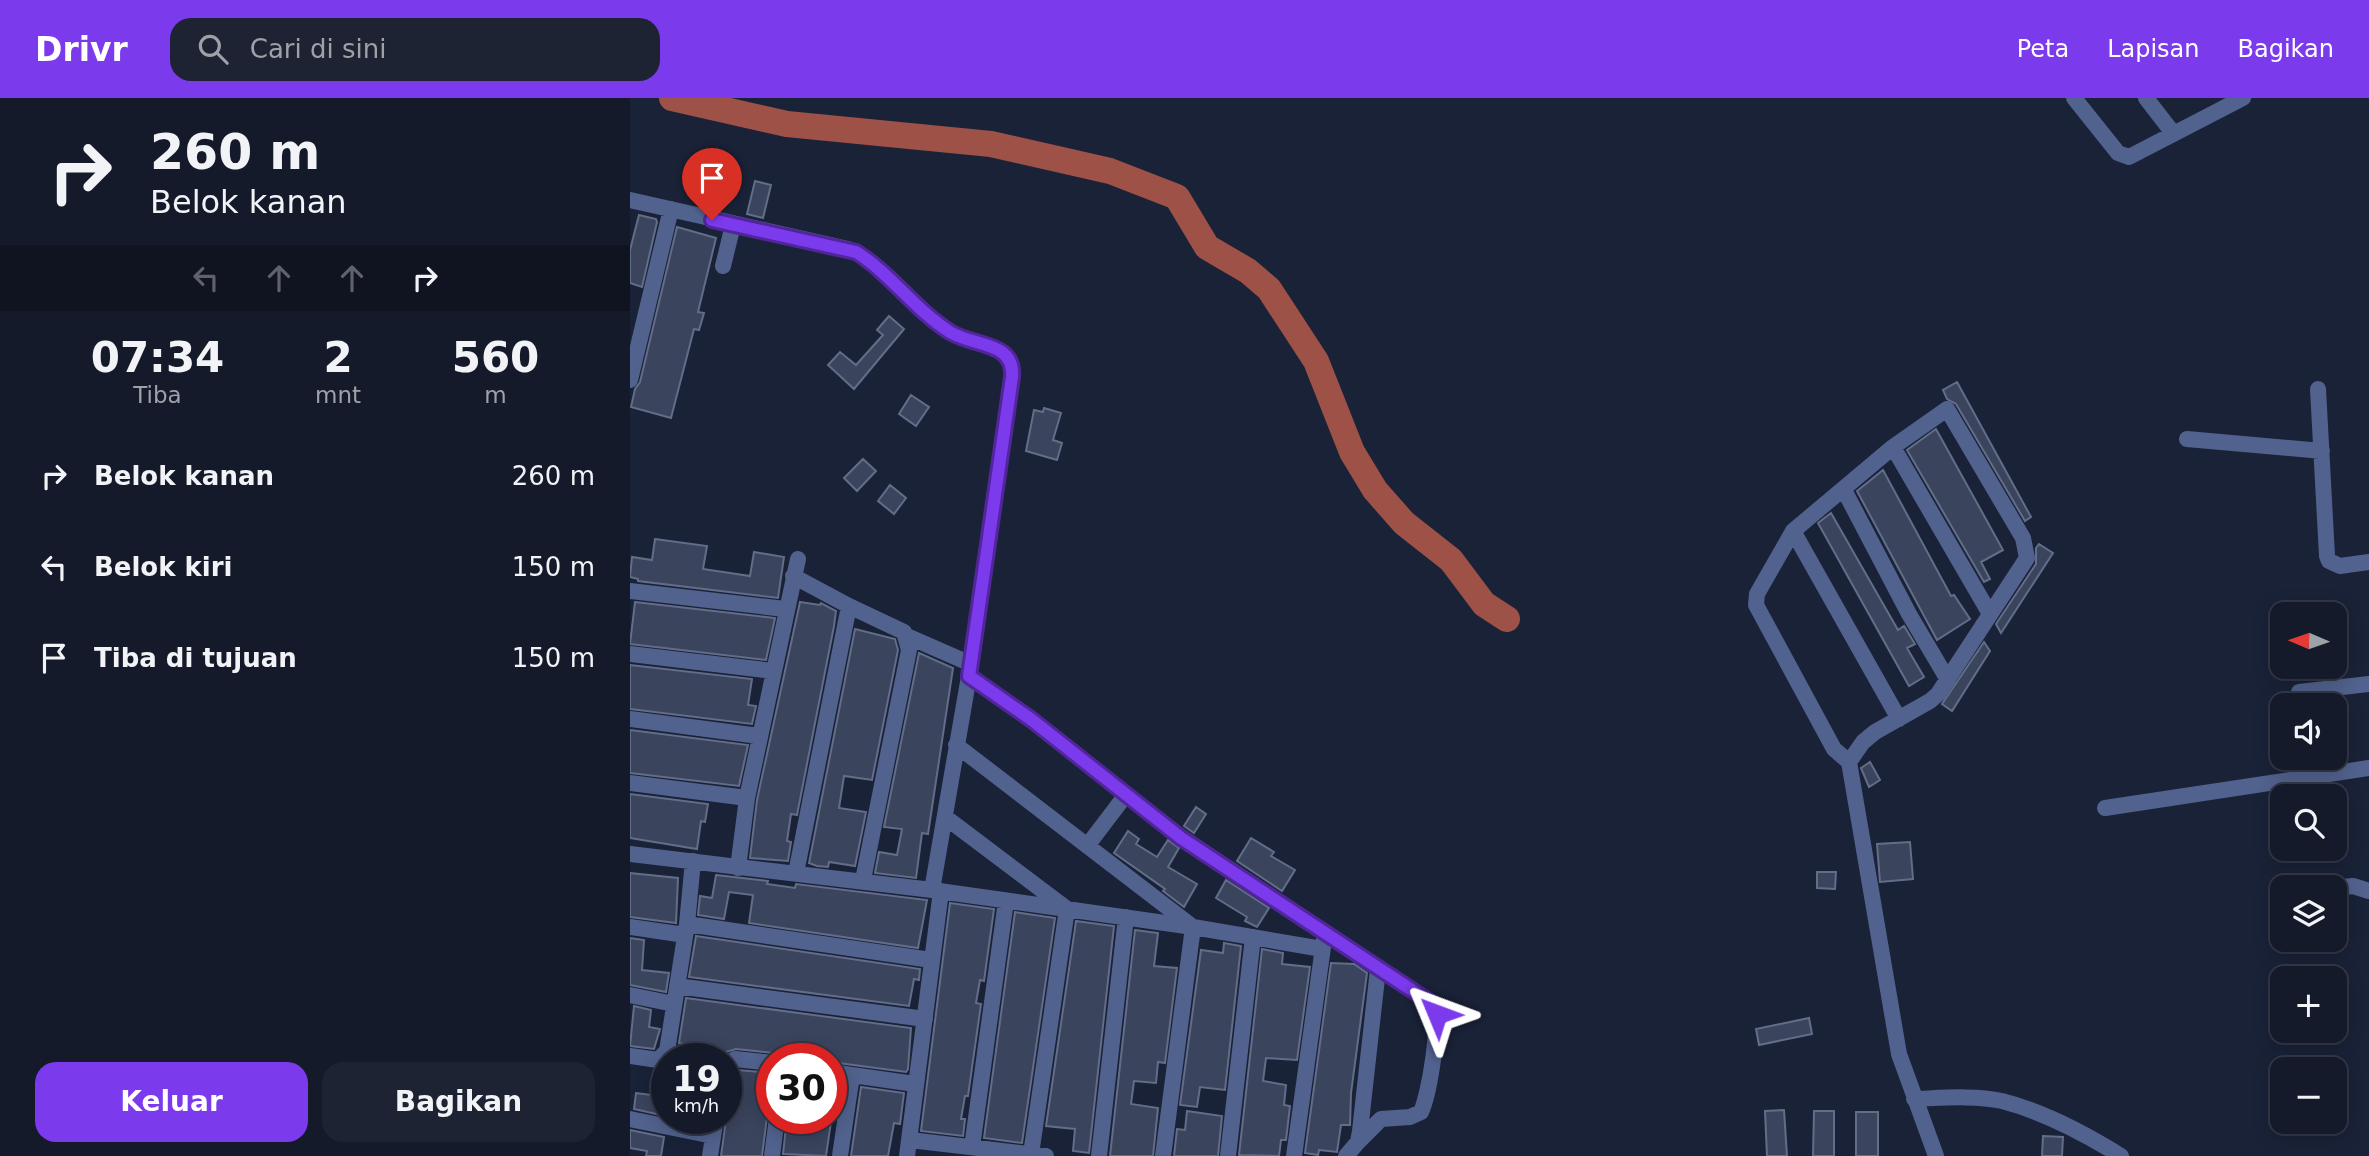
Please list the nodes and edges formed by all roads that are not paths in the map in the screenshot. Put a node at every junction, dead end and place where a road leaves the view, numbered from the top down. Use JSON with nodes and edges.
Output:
{"nodes":[{"id":1,"x":2074,"y":98,"type":"edge"},
{"id":2,"x":2146,"y":98,"type":"edge"},
{"id":3,"x":2243,"y":98,"type":"edge"},
{"id":4,"x":2222,"y":103,"type":"edge"},
{"id":5,"x":2173,"y":133,"type":"junction"},
{"id":6,"x":630,"y":200,"type":"edge"},
{"id":7,"x":671,"y":209,"type":"junction"},
{"id":8,"x":733,"y":225,"type":"junction"},
{"id":9,"x":723,"y":266,"type":"dead end"},
{"id":10,"x":630,"y":380,"type":"edge"},
{"id":11,"x":2318,"y":389,"type":"dead end"},
{"id":12,"x":2187,"y":439,"type":"dead end"},
{"id":13,"x":1894,"y":447,"type":"junction"},
{"id":14,"x":2322,"y":450,"type":"junction"},
{"id":15,"x":1844,"y":490,"type":"junction"},
{"id":16,"x":1793,"y":531,"type":"junction"},
{"id":17,"x":797,"y":559,"type":"dead end"},
{"id":18,"x":2369,"y":562,"type":"edge"},
{"id":19,"x":793,"y":576,"type":"junction"},
{"id":20,"x":630,"y":591,"type":"edge"},
{"id":21,"x":849,"y":606,"type":"junction"},
{"id":22,"x":785,"y":609,"type":"junction"},
{"id":23,"x":1990,"y":614,"type":"junction"},
{"id":24,"x":907,"y":636,"type":"junction"},
{"id":25,"x":630,"y":654,"type":"edge"},
{"id":26,"x":970,"y":670,"type":"junction"},
{"id":27,"x":773,"y":671,"type":"junction"},
{"id":28,"x":1948,"y":680,"type":"junction"},
{"id":29,"x":2369,"y":684,"type":"edge"},
{"id":30,"x":2299,"y":692,"type":"dead end"},
{"id":31,"x":630,"y":719,"type":"edge"},
{"id":32,"x":1899,"y":719,"type":"junction"},
{"id":33,"x":759,"y":736,"type":"junction"},
{"id":34,"x":956,"y":745,"type":"junction"},
{"id":35,"x":1849,"y":762,"type":"junction"},
{"id":36,"x":2369,"y":768,"type":"edge"},
{"id":37,"x":630,"y":783,"type":"edge"},
{"id":38,"x":1125,"y":796,"type":"junction"},
{"id":39,"x":747,"y":799,"type":"junction"},
{"id":40,"x":2105,"y":808,"type":"dead end"},
{"id":41,"x":945,"y":817,"type":"junction"},
{"id":42,"x":1087,"y":846,"type":"junction"},
{"id":43,"x":630,"y":854,"type":"edge"},
{"id":44,"x":692,"y":861,"type":"junction"},
{"id":45,"x":738,"y":867,"type":"junction"},
{"id":46,"x":796,"y":873,"type":"junction"},
{"id":47,"x":863,"y":880,"type":"junction"},
{"id":48,"x":2347,"y":887,"type":"edge"},
{"id":49,"x":937,"y":890,"type":"junction"},
{"id":50,"x":2369,"y":891,"type":"edge"},
{"id":51,"x":1006,"y":901,"type":"junction"},
{"id":52,"x":1067,"y":909,"type":"junction"},
{"id":53,"x":1126,"y":917,"type":"junction"},
{"id":54,"x":630,"y":927,"type":"edge"},
{"id":55,"x":1193,"y":927,"type":"junction"},
{"id":56,"x":686,"y":929,"type":"junction"},
{"id":57,"x":1253,"y":937,"type":"junction"},
{"id":58,"x":1324,"y":941,"type":"junction"},
{"id":59,"x":931,"y":960,"type":"junction"},
{"id":60,"x":1378,"y":969,"type":"junction"},
{"id":61,"x":677,"y":986,"type":"junction"},
{"id":62,"x":630,"y":995,"type":"edge"},
{"id":63,"x":674,"y":1004,"type":"junction"},
{"id":64,"x":925,"y":1018,"type":"junction"},
{"id":65,"x":668,"y":1043,"type":"edge"},
{"id":66,"x":630,"y":1056,"type":"edge"},
{"id":67,"x":651,"y":1059,"type":"edge"},
{"id":68,"x":847,"y":1074,"type":"edge"},
{"id":69,"x":852,"y":1075,"type":"junction"},
{"id":70,"x":915,"y":1084,"type":"junction"},
{"id":71,"x":1914,"y":1099,"type":"junction"},
{"id":72,"x":630,"y":1119,"type":"edge"},
{"id":73,"x":775,"y":1134,"type":"edge"},
{"id":74,"x":713,"y":1136,"type":"joint"},
{"id":75,"x":1357,"y":1142,"type":"junction"},
{"id":76,"x":972,"y":1147,"type":"junction"},
{"id":77,"x":909,"y":1148,"type":"edge"},
{"id":78,"x":1039,"y":1155,"type":"edge"},
{"id":79,"x":710,"y":1156,"type":"edge"},
{"id":80,"x":772,"y":1156,"type":"edge"},
{"id":81,"x":840,"y":1156,"type":"edge"},
{"id":82,"x":1099,"y":1156,"type":"edge"},
{"id":83,"x":1163,"y":1156,"type":"edge"},
{"id":84,"x":1228,"y":1156,"type":"edge"},
{"id":85,"x":1294,"y":1156,"type":"edge"},
{"id":86,"x":1346,"y":1156,"type":"edge"},
{"id":87,"x":1936,"y":1156,"type":"edge"},
{"id":88,"x":2122,"y":1156,"type":"edge"}],
"edges":[{"from":1,"to":5,"type":"street"},
{"from":2,"to":5,"type":"street"},
{"from":3,"to":4,"type":"street"},
{"from":4,"to":5,"type":"street"},
{"from":6,"to":7,"type":"street"},
{"from":7,"to":8,"type":"street"},
{"from":7,"to":10,"type":"street"},
{"from":8,"to":9,"type":"street"},
{"from":8,"to":26,"type":"street"},
{"from":11,"to":14,"type":"street"},
{"from":12,"to":14,"type":"street"},
{"from":13,"to":15,"type":"street"},
{"from":13,"to":23,"type":"street"},
{"from":13,"to":23,"type":"street"},
{"from":14,"to":18,"type":"street"},
{"from":15,"to":16,"type":"street"},
{"from":15,"to":28,"type":"street"},
{"from":16,"to":32,"type":"street"},
{"from":16,"to":35,"type":"street"},
{"from":17,"to":19,"type":"street"},
{"from":19,"to":21,"type":"street"},
{"from":19,"to":22,"type":"street"},
{"from":20,"to":22,"type":"street"},
{"from":21,"to":24,"type":"street"},
{"from":21,"to":46,"type":"street"},
{"from":22,"to":27,"type":"street"},
{"from":23,"to":28,"type":"street"},
{"from":24,"to":26,"type":"street"},
{"from":24,"to":47,"type":"street"},
{"from":25,"to":27,"type":"street"},
{"from":26,"to":34,"type":"street"},
{"from":26,"to":38,"type":"street"},
{"from":27,"to":33,"type":"street"},
{"from":28,"to":32,"type":"street"},
{"from":29,"to":30,"type":"street"},
{"from":31,"to":33,"type":"street"},
{"from":32,"to":35,"type":"street"},
{"from":33,"to":39,"type":"street"},
{"from":34,"to":41,"type":"street"},
{"from":34,"to":42,"type":"street"},
{"from":35,"to":71,"type":"street"},
{"from":36,"to":40,"type":"street"},
{"from":37,"to":39,"type":"street"},
{"from":38,"to":42,"type":"street"},
{"from":38,"to":58,"type":"street"},
{"from":39,"to":45,"type":"street"},
{"from":41,"to":49,"type":"street"},
{"from":41,"to":52,"type":"street"},
{"from":42,"to":55,"type":"street"},
{"from":43,"to":44,"type":"street"},
{"from":44,"to":45,"type":"street"},
{"from":44,"to":56,"type":"street"},
{"from":45,"to":46,"type":"street"},
{"from":46,"to":47,"type":"street"},
{"from":47,"to":49,"type":"street"},
{"from":48,"to":50,"type":"street"},
{"from":49,"to":51,"type":"street"},
{"from":49,"to":59,"type":"street"},
{"from":51,"to":52,"type":"street"},
{"from":51,"to":76,"type":"street"},
{"from":52,"to":53,"type":"street"},
{"from":52,"to":78,"type":"street"},
{"from":53,"to":55,"type":"street"},
{"from":53,"to":82,"type":"street"},
{"from":54,"to":56,"type":"street"},
{"from":55,"to":57,"type":"street"},
{"from":55,"to":83,"type":"street"},
{"from":56,"to":59,"type":"street"},
{"from":56,"to":61,"type":"street"},
{"from":57,"to":58,"type":"street"},
{"from":57,"to":84,"type":"street"},
{"from":58,"to":60,"type":"street"},
{"from":58,"to":85,"type":"street"},
{"from":59,"to":64,"type":"street"},
{"from":60,"to":75,"type":"street"},
{"from":60,"to":75,"type":"street"},
{"from":61,"to":63,"type":"street"},
{"from":61,"to":64,"type":"street"},
{"from":62,"to":63,"type":"street"},
{"from":63,"to":65,"type":"street"},
{"from":64,"to":70,"type":"street"},
{"from":66,"to":67,"type":"street"},
{"from":68,"to":69,"type":"street"},
{"from":69,"to":70,"type":"street"},
{"from":69,"to":81,"type":"street"},
{"from":70,"to":77,"type":"street"},
{"from":71,"to":87,"type":"street"},
{"from":71,"to":88,"type":"street"},
{"from":72,"to":74,"type":"street"},
{"from":73,"to":80,"type":"street"},
{"from":74,"to":79,"type":"street"},
{"from":75,"to":86,"type":"street"},
{"from":76,"to":77,"type":"street"},
{"from":76,"to":78,"type":"street"}]}
